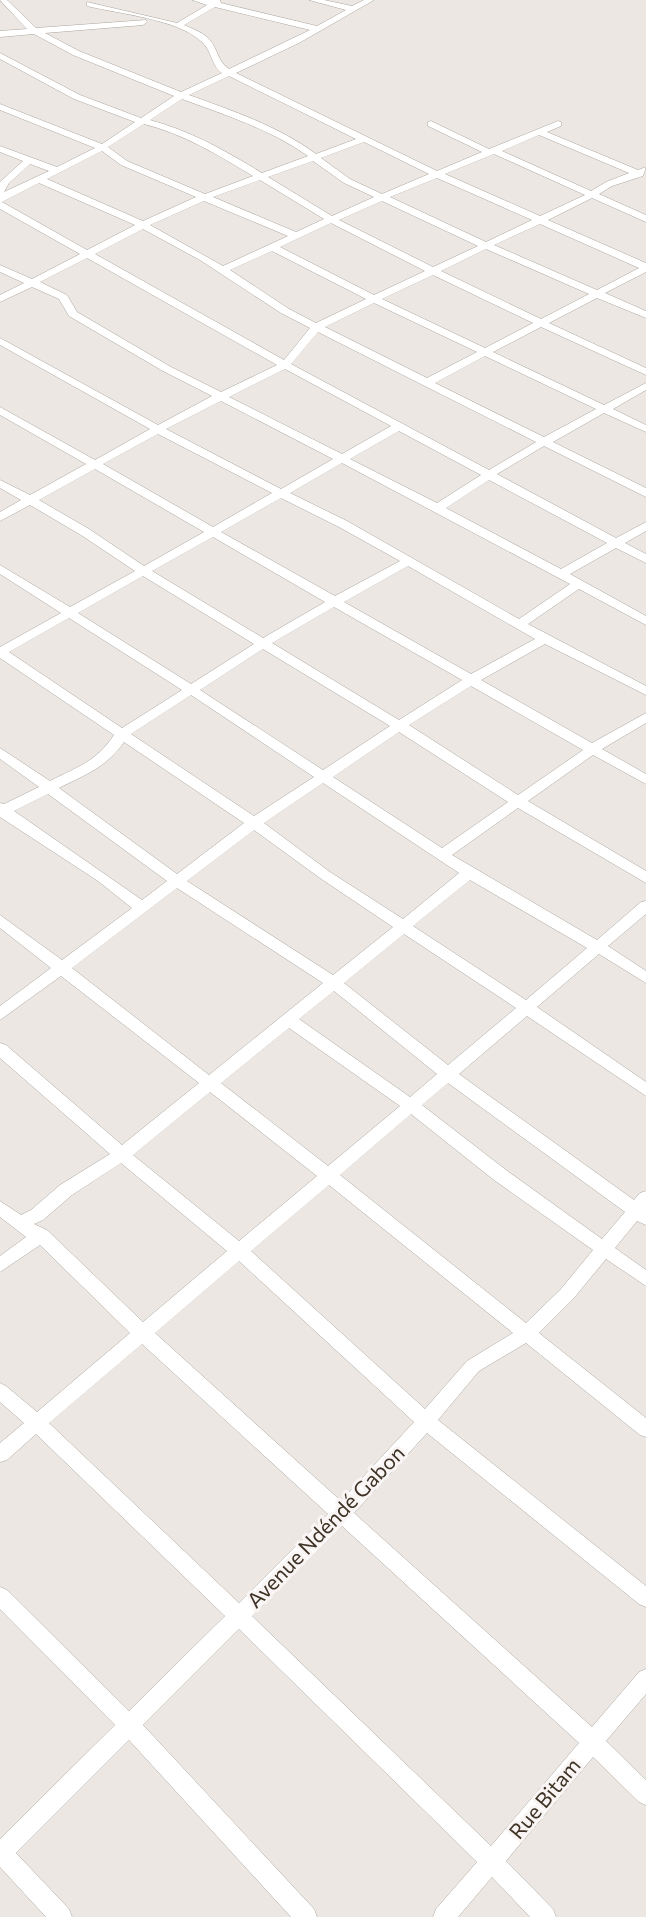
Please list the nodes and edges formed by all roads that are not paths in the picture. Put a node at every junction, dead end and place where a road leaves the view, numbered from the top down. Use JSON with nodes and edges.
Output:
{"nodes":[{"id":1,"x":196,"y":0,"type":"edge"},
{"id":2,"x":313,"y":0,"type":"edge"},
{"id":3,"x":369,"y":0,"type":"edge"},
{"id":4,"x":3,"y":1,"type":"edge"},
{"id":5,"x":218,"y":2,"type":"edge"},
{"id":6,"x":90,"y":4,"type":"dead end"},
{"id":7,"x":352,"y":9,"type":"junction"},
{"id":8,"x":158,"y":21,"type":"junction"},
{"id":9,"x":177,"y":26,"type":"junction"},
{"id":10,"x":318,"y":29,"type":"junction"},
{"id":11,"x":33,"y":30,"type":"junction"},
{"id":12,"x":0,"y":34,"type":"edge"},
{"id":13,"x":0,"y":56,"type":"edge"},
{"id":14,"x":228,"y":73,"type":"junction"},
{"id":15,"x":182,"y":94,"type":"junction"},
{"id":16,"x":0,"y":107,"type":"edge"},
{"id":17,"x":139,"y":120,"type":"junction"},
{"id":18,"x":431,"y":124,"type":"dead end"},
{"id":19,"x":558,"y":124,"type":"dead end"},
{"id":20,"x":540,"y":132,"type":"junction"},
{"id":21,"x":364,"y":139,"type":"junction"},
{"id":22,"x":102,"y":147,"type":"junction"},
{"id":23,"x":0,"y":149,"type":"edge"},
{"id":24,"x":492,"y":152,"type":"junction"},
{"id":25,"x":315,"y":159,"type":"junction"},
{"id":26,"x":29,"y":160,"type":"junction"},
{"id":27,"x":56,"y":170,"type":"junction"},
{"id":28,"x":644,"y":173,"type":"edge"},
{"id":29,"x":438,"y":175,"type":"junction"},
{"id":30,"x":258,"y":177,"type":"junction"},
{"id":31,"x":39,"y":179,"type":"junction"},
{"id":32,"x":2,"y":185,"type":"edge"},
{"id":33,"x":203,"y":196,"type":"junction"},
{"id":34,"x":590,"y":196,"type":"junction"},
{"id":35,"x":384,"y":197,"type":"junction"},
{"id":36,"x":0,"y":199,"type":"edge"},
{"id":37,"x":0,"y":205,"type":"edge"},
{"id":38,"x":541,"y":219,"type":"junction"},
{"id":39,"x":646,"y":219,"type":"edge"},
{"id":40,"x":332,"y":220,"type":"junction"},
{"id":41,"x":143,"y":225,"type":"junction"},
{"id":42,"x":296,"y":236,"type":"junction"},
{"id":43,"x":485,"y":245,"type":"junction"},
{"id":44,"x":273,"y":247,"type":"junction"},
{"id":45,"x":87,"y":253,"type":"junction"},
{"id":46,"x":0,"y":268,"type":"edge"},
{"id":47,"x":646,"y":268,"type":"edge"},
{"id":48,"x":222,"y":270,"type":"junction"},
{"id":49,"x":433,"y":271,"type":"junction"},
{"id":50,"x":33,"y":282,"type":"junction"},
{"id":51,"x":598,"y":293,"type":"junction"},
{"id":52,"x":0,"y":299,"type":"edge"},
{"id":53,"x":376,"y":300,"type":"junction"},
{"id":54,"x":646,"y":315,"type":"edge"},
{"id":55,"x":542,"y":322,"type":"junction"},
{"id":56,"x":316,"y":327,"type":"junction"},
{"id":57,"x":0,"y":341,"type":"edge"},
{"id":58,"x":486,"y":351,"type":"junction"},
{"id":59,"x":285,"y":365,"type":"junction"},
{"id":60,"x":646,"y":372,"type":"edge"},
{"id":61,"x":428,"y":382,"type":"junction"},
{"id":62,"x":646,"y":386,"type":"edge"},
{"id":63,"x":221,"y":398,"type":"junction"},
{"id":64,"x":606,"y":409,"type":"junction"},
{"id":65,"x":0,"y":410,"type":"edge"},
{"id":66,"x":400,"y":426,"type":"junction"},
{"id":67,"x":646,"y":429,"type":"edge"},
{"id":68,"x":159,"y":430,"type":"junction"},
{"id":69,"x":546,"y":441,"type":"junction"},
{"id":70,"x":343,"y":458,"type":"junction"},
{"id":71,"x":96,"y":465,"type":"junction"},
{"id":72,"x":490,"y":475,"type":"junction"},
{"id":73,"x":0,"y":483,"type":"edge"},
{"id":74,"x":646,"y":493,"type":"edge"},
{"id":75,"x":280,"y":494,"type":"junction"},
{"id":76,"x":32,"y":501,"type":"junction"},
{"id":77,"x":437,"y":508,"type":"junction"},
{"id":78,"x":0,"y":517,"type":"edge"},
{"id":79,"x":646,"y":526,"type":"edge"},
{"id":80,"x":212,"y":532,"type":"junction"},
{"id":81,"x":616,"y":543,"type":"junction"},
{"id":82,"x":646,"y":559,"type":"edge"},
{"id":83,"x":409,"y":561,"type":"junction"},
{"id":84,"x":0,"y":569,"type":"edge"},
{"id":85,"x":143,"y":571,"type":"junction"},
{"id":86,"x":562,"y":574,"type":"junction"},
{"id":87,"x":579,"y":583,"type":"junction"},
{"id":88,"x":335,"y":601,"type":"junction"},
{"id":89,"x":68,"y":613,"type":"junction"},
{"id":90,"x":646,"y":621,"type":"edge"},
{"id":91,"x":520,"y":624,"type":"junction"},
{"id":92,"x":545,"y":639,"type":"junction"},
{"id":93,"x":265,"y":644,"type":"junction"},
{"id":94,"x":0,"y":652,"type":"edge"},
{"id":95,"x":473,"y":680,"type":"junction"},
{"id":96,"x":192,"y":690,"type":"junction"},
{"id":97,"x":646,"y":691,"type":"edge"},
{"id":98,"x":646,"y":717,"type":"edge"},
{"id":99,"x":400,"y":726,"type":"junction"},
{"id":100,"x":122,"y":734,"type":"junction"},
{"id":101,"x":594,"y":748,"type":"junction"},
{"id":102,"x":0,"y":752,"type":"edge"},
{"id":103,"x":324,"y":777,"type":"junction"},
{"id":104,"x":646,"y":780,"type":"edge"},
{"id":105,"x":48,"y":786,"type":"junction"},
{"id":106,"x":517,"y":801,"type":"junction"},
{"id":107,"x":1,"y":810,"type":"edge"},
{"id":108,"x":254,"y":823,"type":"junction"},
{"id":109,"x":442,"y":855,"type":"junction"},
{"id":110,"x":469,"y":873,"type":"junction"},
{"id":111,"x":646,"y":878,"type":"edge"},
{"id":112,"x":177,"y":881,"type":"junction"},
{"id":113,"x":646,"y":906,"type":"edge"},
{"id":114,"x":142,"y":908,"type":"junction"},
{"id":115,"x":0,"y":920,"type":"edge"},
{"id":116,"x":405,"y":927,"type":"junction"},
{"id":117,"x":598,"y":947,"type":"junction"},
{"id":118,"x":62,"y":967,"type":"junction"},
{"id":119,"x":646,"y":978,"type":"edge"},
{"id":120,"x":334,"y":983,"type":"junction"},
{"id":121,"x":527,"y":1008,"type":"junction"},
{"id":122,"x":0,"y":1014,"type":"edge"},
{"id":123,"x":289,"y":1020,"type":"junction"},
{"id":124,"x":0,"y":1049,"type":"edge"},
{"id":125,"x":449,"y":1075,"type":"junction"},
{"id":126,"x":211,"y":1083,"type":"junction"},
{"id":127,"x":646,"y":1090,"type":"edge"},
{"id":128,"x":412,"y":1106,"type":"junction"},
{"id":129,"x":122,"y":1155,"type":"junction"},
{"id":130,"x":329,"y":1176,"type":"junction"},
{"id":131,"x":642,"y":1209,"type":"edge"},
{"id":132,"x":8,"y":1217,"type":"edge"},
{"id":133,"x":40,"y":1235,"type":"junction"},
{"id":134,"x":603,"y":1247,"type":"junction"},
{"id":135,"x":239,"y":1251,"type":"junction"},
{"id":136,"x":0,"y":1265,"type":"edge"},
{"id":137,"x":646,"y":1279,"type":"edge"},
{"id":138,"x":141,"y":1332,"type":"junction"},
{"id":139,"x":528,"y":1333,"type":"junction"},
{"id":140,"x":0,"y":1390,"type":"edge"},
{"id":141,"x":424,"y":1420,"type":"junction"},
{"id":142,"x":37,"y":1423,"type":"junction"},
{"id":143,"x":646,"y":1429,"type":"edge"},
{"id":144,"x":0,"y":1454,"type":"edge"},
{"id":145,"x":340,"y":1515,"type":"junction"},
{"id":146,"x":0,"y":1596,"type":"edge"},
{"id":147,"x":646,"y":1598,"type":"edge"},
{"id":148,"x":238,"y":1615,"type":"junction"},
{"id":149,"x":646,"y":1679,"type":"edge"},
{"id":150,"x":128,"y":1724,"type":"junction"},
{"id":151,"x":592,"y":1741,"type":"junction"},
{"id":152,"x":646,"y":1795,"type":"edge"},
{"id":153,"x":1,"y":1853,"type":"edge"},
{"id":154,"x":491,"y":1860,"type":"junction"},
{"id":155,"x":61,"y":1917,"type":"edge"},
{"id":156,"x":306,"y":1917,"type":"edge"},
{"id":157,"x":444,"y":1917,"type":"edge"},
{"id":158,"x":545,"y":1917,"type":"edge"}],
"edges":[{"from":1,"to":5,"type":"street"},
{"from":2,"to":7,"type":"street"},
{"from":3,"to":7,"type":"street"},
{"from":4,"to":11,"type":"street"},
{"from":5,"to":9,"type":"street"},
{"from":5,"to":10,"type":"street"},
{"from":6,"to":8,"type":"street"},
{"from":7,"to":10,"type":"street"},
{"from":8,"to":9,"type":"street"},
{"from":8,"to":11,"type":"street"},
{"from":9,"to":14,"type":"street"},
{"from":10,"to":14,"type":"street"},
{"from":11,"to":12,"type":"street"},
{"from":11,"to":15,"type":"street"},
{"from":13,"to":17,"type":"street"},
{"from":14,"to":15,"type":"street"},
{"from":14,"to":21,"type":"street"},
{"from":15,"to":17,"type":"street"},
{"from":15,"to":25,"type":"street"},
{"from":16,"to":22,"type":"street"},
{"from":17,"to":22,"type":"street"},
{"from":17,"to":30,"type":"street"},
{"from":18,"to":24,"type":"street"},
{"from":19,"to":20,"type":"street"},
{"from":20,"to":24,"type":"street"},
{"from":20,"to":28,"type":"street"},
{"from":21,"to":25,"type":"street"},
{"from":21,"to":29,"type":"street"},
{"from":22,"to":27,"type":"street"},
{"from":22,"to":33,"type":"street"},
{"from":23,"to":26,"type":"street"},
{"from":24,"to":29,"type":"street"},
{"from":24,"to":34,"type":"street"},
{"from":25,"to":30,"type":"street"},
{"from":25,"to":35,"type":"street"},
{"from":26,"to":27,"type":"street"},
{"from":26,"to":32,"type":"street"},
{"from":27,"to":31,"type":"street"},
{"from":28,"to":34,"type":"street"},
{"from":29,"to":35,"type":"street"},
{"from":29,"to":38,"type":"street"},
{"from":30,"to":33,"type":"street"},
{"from":30,"to":40,"type":"street"},
{"from":31,"to":36,"type":"street"},
{"from":31,"to":41,"type":"street"},
{"from":33,"to":41,"type":"street"},
{"from":33,"to":42,"type":"street"},
{"from":34,"to":38,"type":"street"},
{"from":34,"to":39,"type":"street"},
{"from":35,"to":40,"type":"street"},
{"from":35,"to":43,"type":"street"},
{"from":37,"to":45,"type":"street"},
{"from":38,"to":43,"type":"street"},
{"from":38,"to":47,"type":"street"},
{"from":40,"to":42,"type":"street"},
{"from":40,"to":49,"type":"street"},
{"from":41,"to":45,"type":"street"},
{"from":41,"to":48,"type":"street"},
{"from":42,"to":44,"type":"street"},
{"from":43,"to":49,"type":"street"},
{"from":43,"to":51,"type":"street"},
{"from":44,"to":48,"type":"street"},
{"from":44,"to":53,"type":"street"},
{"from":45,"to":50,"type":"street"},
{"from":45,"to":59,"type":"street"},
{"from":46,"to":50,"type":"street"},
{"from":47,"to":51,"type":"street"},
{"from":48,"to":56,"type":"street"},
{"from":49,"to":53,"type":"street"},
{"from":49,"to":55,"type":"street"},
{"from":50,"to":52,"type":"street"},
{"from":50,"to":63,"type":"street"},
{"from":51,"to":54,"type":"street"},
{"from":51,"to":55,"type":"street"},
{"from":53,"to":56,"type":"street"},
{"from":53,"to":58,"type":"street"},
{"from":55,"to":58,"type":"street"},
{"from":55,"to":60,"type":"street"},
{"from":56,"to":59,"type":"street"},
{"from":56,"to":61,"type":"street"},
{"from":57,"to":68,"type":"street"},
{"from":58,"to":61,"type":"street"},
{"from":58,"to":64,"type":"street"},
{"from":59,"to":63,"type":"street"},
{"from":59,"to":66,"type":"street"},
{"from":61,"to":69,"type":"street"},
{"from":62,"to":64,"type":"street"},
{"from":63,"to":68,"type":"street"},
{"from":63,"to":70,"type":"street"},
{"from":64,"to":67,"type":"street"},
{"from":64,"to":69,"type":"street"},
{"from":65,"to":71,"type":"street"},
{"from":66,"to":70,"type":"street"},
{"from":66,"to":72,"type":"street"},
{"from":68,"to":71,"type":"street"},
{"from":68,"to":75,"type":"street"},
{"from":69,"to":72,"type":"street"},
{"from":69,"to":74,"type":"street"},
{"from":70,"to":75,"type":"street"},
{"from":70,"to":77,"type":"street"},
{"from":71,"to":76,"type":"street"},
{"from":71,"to":80,"type":"street"},
{"from":72,"to":77,"type":"street"},
{"from":72,"to":81,"type":"street"},
{"from":73,"to":76,"type":"street"},
{"from":75,"to":80,"type":"street"},
{"from":75,"to":83,"type":"street"},
{"from":76,"to":78,"type":"street"},
{"from":76,"to":85,"type":"street"},
{"from":77,"to":86,"type":"street"},
{"from":79,"to":81,"type":"street"},
{"from":80,"to":85,"type":"street"},
{"from":80,"to":88,"type":"street"},
{"from":81,"to":82,"type":"street"},
{"from":81,"to":86,"type":"street"},
{"from":83,"to":88,"type":"street"},
{"from":83,"to":91,"type":"street"},
{"from":84,"to":89,"type":"street"},
{"from":85,"to":89,"type":"street"},
{"from":85,"to":93,"type":"street"},
{"from":86,"to":87,"type":"street"},
{"from":87,"to":90,"type":"street"},
{"from":87,"to":91,"type":"street"},
{"from":88,"to":93,"type":"street"},
{"from":88,"to":95,"type":"street"},
{"from":89,"to":94,"type":"street"},
{"from":89,"to":96,"type":"street"},
{"from":91,"to":92,"type":"street"},
{"from":92,"to":95,"type":"street"},
{"from":92,"to":97,"type":"street"},
{"from":93,"to":96,"type":"street"},
{"from":93,"to":99,"type":"street"},
{"from":94,"to":100,"type":"street"},
{"from":95,"to":99,"type":"street"},
{"from":95,"to":101,"type":"street"},
{"from":96,"to":100,"type":"street"},
{"from":96,"to":103,"type":"street"},
{"from":98,"to":101,"type":"street"},
{"from":99,"to":103,"type":"street"},
{"from":99,"to":106,"type":"street"},
{"from":100,"to":105,"type":"street"},
{"from":100,"to":108,"type":"street"},
{"from":101,"to":104,"type":"street"},
{"from":101,"to":106,"type":"street"},
{"from":102,"to":105,"type":"street"},
{"from":103,"to":108,"type":"street"},
{"from":103,"to":109,"type":"street"},
{"from":105,"to":107,"type":"street"},
{"from":105,"to":112,"type":"street"},
{"from":106,"to":109,"type":"street"},
{"from":106,"to":111,"type":"street"},
{"from":107,"to":114,"type":"street"},
{"from":108,"to":112,"type":"street"},
{"from":108,"to":116,"type":"street"},
{"from":109,"to":110,"type":"street"},
{"from":110,"to":116,"type":"street"},
{"from":110,"to":117,"type":"street"},
{"from":112,"to":114,"type":"street"},
{"from":112,"to":120,"type":"street"},
{"from":113,"to":117,"type":"street"},
{"from":114,"to":118,"type":"street"},
{"from":115,"to":118,"type":"street"},
{"from":116,"to":120,"type":"street"},
{"from":116,"to":121,"type":"street"},
{"from":117,"to":119,"type":"street"},
{"from":117,"to":121,"type":"street"},
{"from":118,"to":122,"type":"street"},
{"from":118,"to":126,"type":"street"},
{"from":120,"to":123,"type":"street"},
{"from":120,"to":125,"type":"street"},
{"from":121,"to":125,"type":"street"},
{"from":121,"to":127,"type":"street"},
{"from":123,"to":126,"type":"street"},
{"from":123,"to":128,"type":"street"},
{"from":124,"to":129,"type":"street"},
{"from":125,"to":128,"type":"street"},
{"from":125,"to":131,"type":"street"},
{"from":126,"to":129,"type":"street"},
{"from":126,"to":130,"type":"street"},
{"from":128,"to":130,"type":"street"},
{"from":128,"to":134,"type":"street"},
{"from":129,"to":132,"type":"street"},
{"from":129,"to":135,"type":"street"},
{"from":130,"to":135,"type":"street"},
{"from":130,"to":139,"type":"street"},
{"from":131,"to":134,"type":"street","name":"Avenue Ndéndé Gabon"},
{"from":132,"to":133,"type":"street"},
{"from":133,"to":136,"type":"street"},
{"from":133,"to":138,"type":"street"},
{"from":134,"to":137,"type":"street"},
{"from":134,"to":139,"type":"street","name":"Avenue Ndéndé Gabon"},
{"from":135,"to":138,"type":"street"},
{"from":135,"to":141,"type":"street"},
{"from":138,"to":142,"type":"street"},
{"from":138,"to":145,"type":"street"},
{"from":139,"to":141,"type":"street","name":"Avenue Ndéndé Gabon"},
{"from":139,"to":143,"type":"street"},
{"from":140,"to":142,"type":"street"},
{"from":141,"to":145,"type":"street","name":"Avenue Ndéndé Gabon"},
{"from":141,"to":147,"type":"street"},
{"from":142,"to":144,"type":"street"},
{"from":142,"to":148,"type":"street"},
{"from":145,"to":148,"type":"street","name":"Avenue Ndéndé Gabon"},
{"from":145,"to":151,"type":"street"},
{"from":146,"to":150,"type":"street"},
{"from":148,"to":150,"type":"street","name":"Avenue Ndéndé Gabon"},
{"from":148,"to":154,"type":"street"},
{"from":149,"to":151,"type":"street","name":"Rue Bitam"},
{"from":150,"to":153,"type":"street","name":"Avenue Ndéndé Gabon"},
{"from":150,"to":156,"type":"street"},
{"from":151,"to":152,"type":"street"},
{"from":151,"to":154,"type":"street","name":"Rue Bitam"},
{"from":153,"to":155,"type":"street"},
{"from":154,"to":157,"type":"street","name":"Rue Bitam"},
{"from":154,"to":158,"type":"street"}]}
